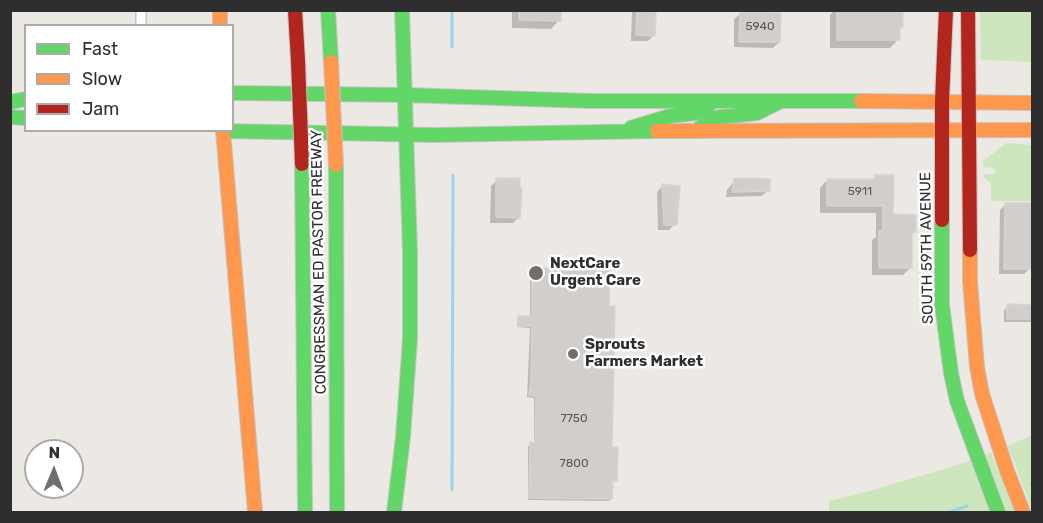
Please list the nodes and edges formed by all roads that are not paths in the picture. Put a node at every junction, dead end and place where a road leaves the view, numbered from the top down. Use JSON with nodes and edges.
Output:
{"nodes":[{"id":1,"x":295,"y":10,"type":"edge"},
{"id":2,"x":328,"y":10,"type":"edge"},
{"id":3,"x":402,"y":10,"type":"edge"},
{"id":4,"x":946,"y":10,"type":"edge"},
{"id":5,"x":968,"y":10,"type":"edge"},
{"id":6,"x":234,"y":93,"type":"edge"},
{"id":7,"x":405,"y":95,"type":"junction"},
{"id":8,"x":781,"y":100,"type":"junction"},
{"id":9,"x":712,"y":101,"type":"junction"},
{"id":10,"x":942,"y":101,"type":"junction"},
{"id":11,"x":969,"y":102,"type":"junction"},
{"id":12,"x":1032,"y":103,"type":"edge"},
{"id":13,"x":942,"y":130,"type":"junction"},
{"id":14,"x":969,"y":130,"type":"junction"},
{"id":15,"x":1032,"y":130,"type":"edge"},
{"id":16,"x":234,"y":131,"type":"edge"},
{"id":17,"x":696,"y":131,"type":"junction"},
{"id":18,"x":222,"y":132,"type":"edge"},
{"id":19,"x":616,"y":133,"type":"junction"},
{"id":20,"x":406,"y":135,"type":"junction"},
{"id":21,"x":1022,"y":511,"type":"edge"},
{"id":22,"x":255,"y":513,"type":"edge"},
{"id":23,"x":305,"y":513,"type":"edge"},
{"id":24,"x":337,"y":513,"type":"edge"},
{"id":25,"x":394,"y":513,"type":"edge"},
{"id":26,"x":998,"y":513,"type":"edge"}],
"edges":[{"from":1,"to":23,"type":"main road","name":"CONGRESSMAN ED PASTOR FREEWAY","bridge":true},
{"from":2,"to":24,"type":"main road","name":"CONGRESSMAN ED PASTOR FREEWAY","bridge":true},
{"from":3,"to":7,"type":"main road"},
{"from":4,"to":10,"type":"main road","name":"SOUTH 59TH AVENUE"},
{"from":5,"to":11,"type":"main road"},
{"from":6,"to":7,"type":"main road"},
{"from":7,"to":9,"type":"main road"},
{"from":7,"to":20,"type":"main road"},
{"from":8,"to":9,"type":"main road"},
{"from":8,"to":10,"type":"main road"},
{"from":8,"to":17,"type":"main road"},
{"from":9,"to":19,"type":"main road"},
{"from":10,"to":11,"type":"main road"},
{"from":10,"to":13,"type":"main road","name":"SOUTH 59TH AVENUE"},
{"from":11,"to":12,"type":"main road"},
{"from":11,"to":14,"type":"main road"},
{"from":13,"to":14,"type":"main road"},
{"from":13,"to":17,"type":"main road"},
{"from":13,"to":26,"type":"main road","name":"SOUTH 59TH AVENUE"},
{"from":14,"to":15,"type":"main road"},
{"from":14,"to":21,"type":"main road"},
{"from":16,"to":20,"type":"main road"},
{"from":17,"to":19,"type":"main road"},
{"from":18,"to":22,"type":"main road"},
{"from":19,"to":20,"type":"main road"},
{"from":20,"to":25,"type":"main road"}]}
